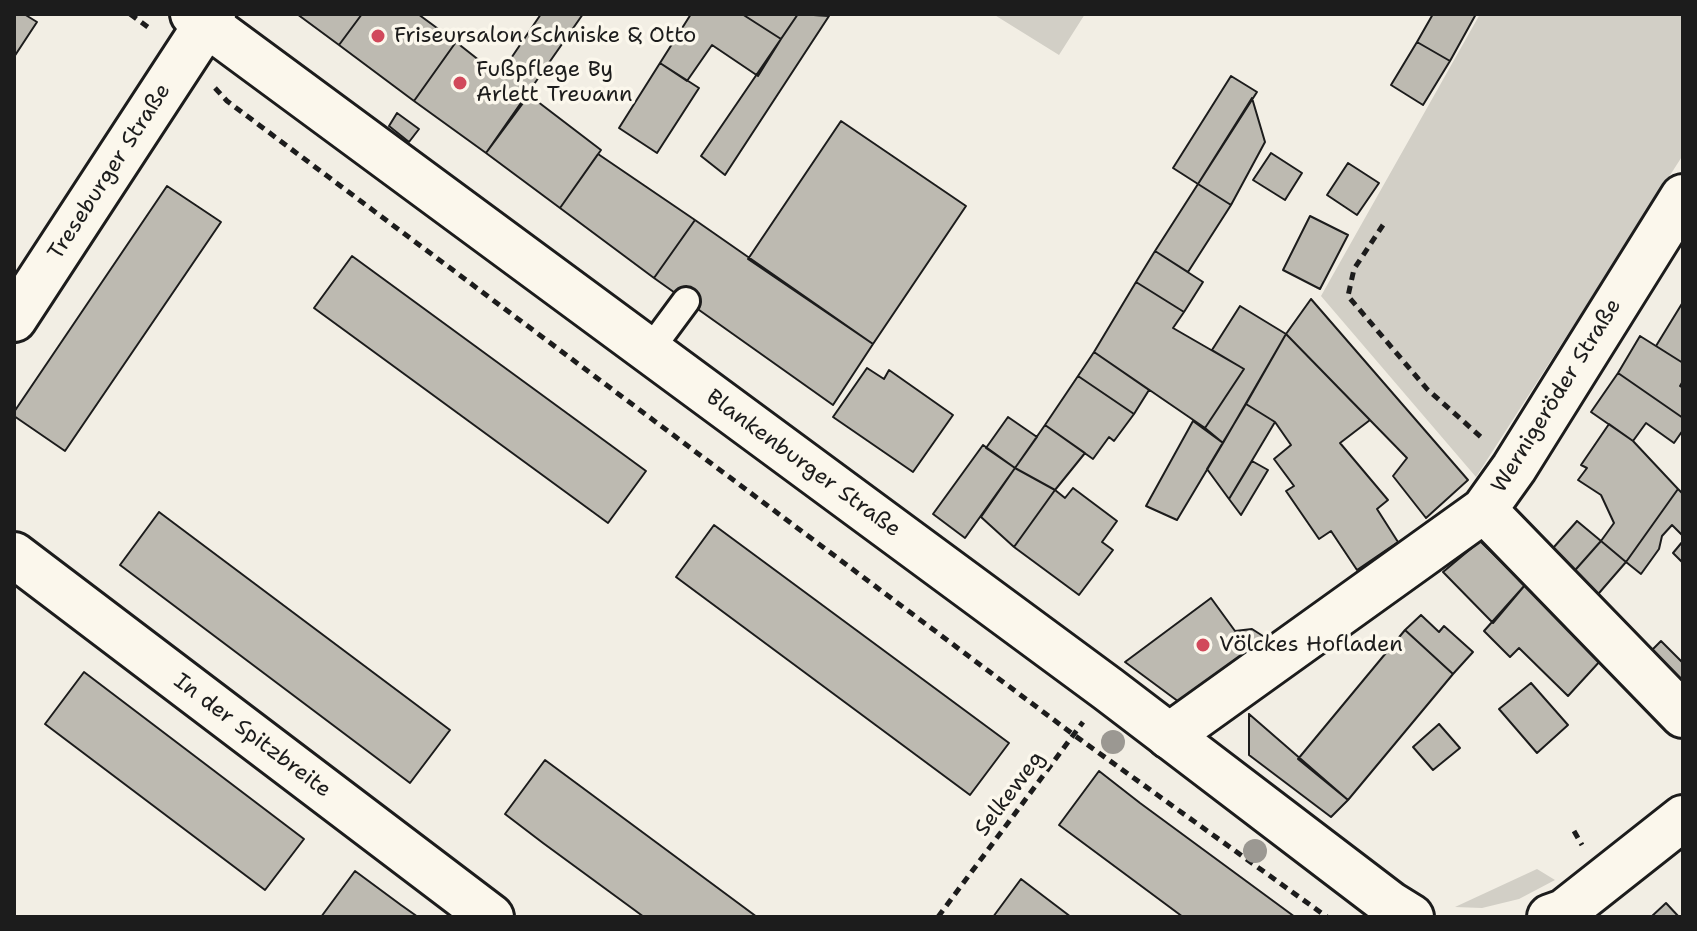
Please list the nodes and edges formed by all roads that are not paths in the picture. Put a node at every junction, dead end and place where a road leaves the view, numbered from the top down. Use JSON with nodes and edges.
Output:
{"nodes":[{"id":1,"x":199,"y":27,"type":"edge"},
{"id":2,"x":1683,"y":197,"type":"edge"},
{"id":3,"x":686,"y":301,"type":"dead end"},
{"id":4,"x":14,"y":319,"type":"edge"},
{"id":5,"x":649,"y":351,"type":"junction"},
{"id":6,"x":1484,"y":510,"type":"junction"},
{"id":7,"x":14,"y":555,"type":"edge"},
{"id":8,"x":1683,"y":715,"type":"edge"},
{"id":9,"x":1169,"y":736,"type":"junction"},
{"id":10,"x":1683,"y":818,"type":"edge"},
{"id":11,"x":491,"y":917,"type":"edge"},
{"id":12,"x":1411,"y":917,"type":"edge"},
{"id":13,"x":1550,"y":917,"type":"edge"}],
"edges":[{"from":1,"to":4,"type":"street","name":"Treseburger Straße"},
{"from":1,"to":5,"type":"street","name":"Blankenburger Straße"},
{"from":2,"to":6,"type":"street","name":"Wernigeröder Straße"},
{"from":3,"to":5,"type":"lane"},
{"from":5,"to":9,"type":"street","name":"Blankenburger Straße"},
{"from":6,"to":8,"type":"street"},
{"from":6,"to":9,"type":"street","name":"Wernigeröder Straße"},
{"from":7,"to":11,"type":"street","name":"In der Spitzbreite"},
{"from":9,"to":12,"type":"street","name":"Blankenburger Straße"},
{"from":10,"to":13,"type":"street"}]}
